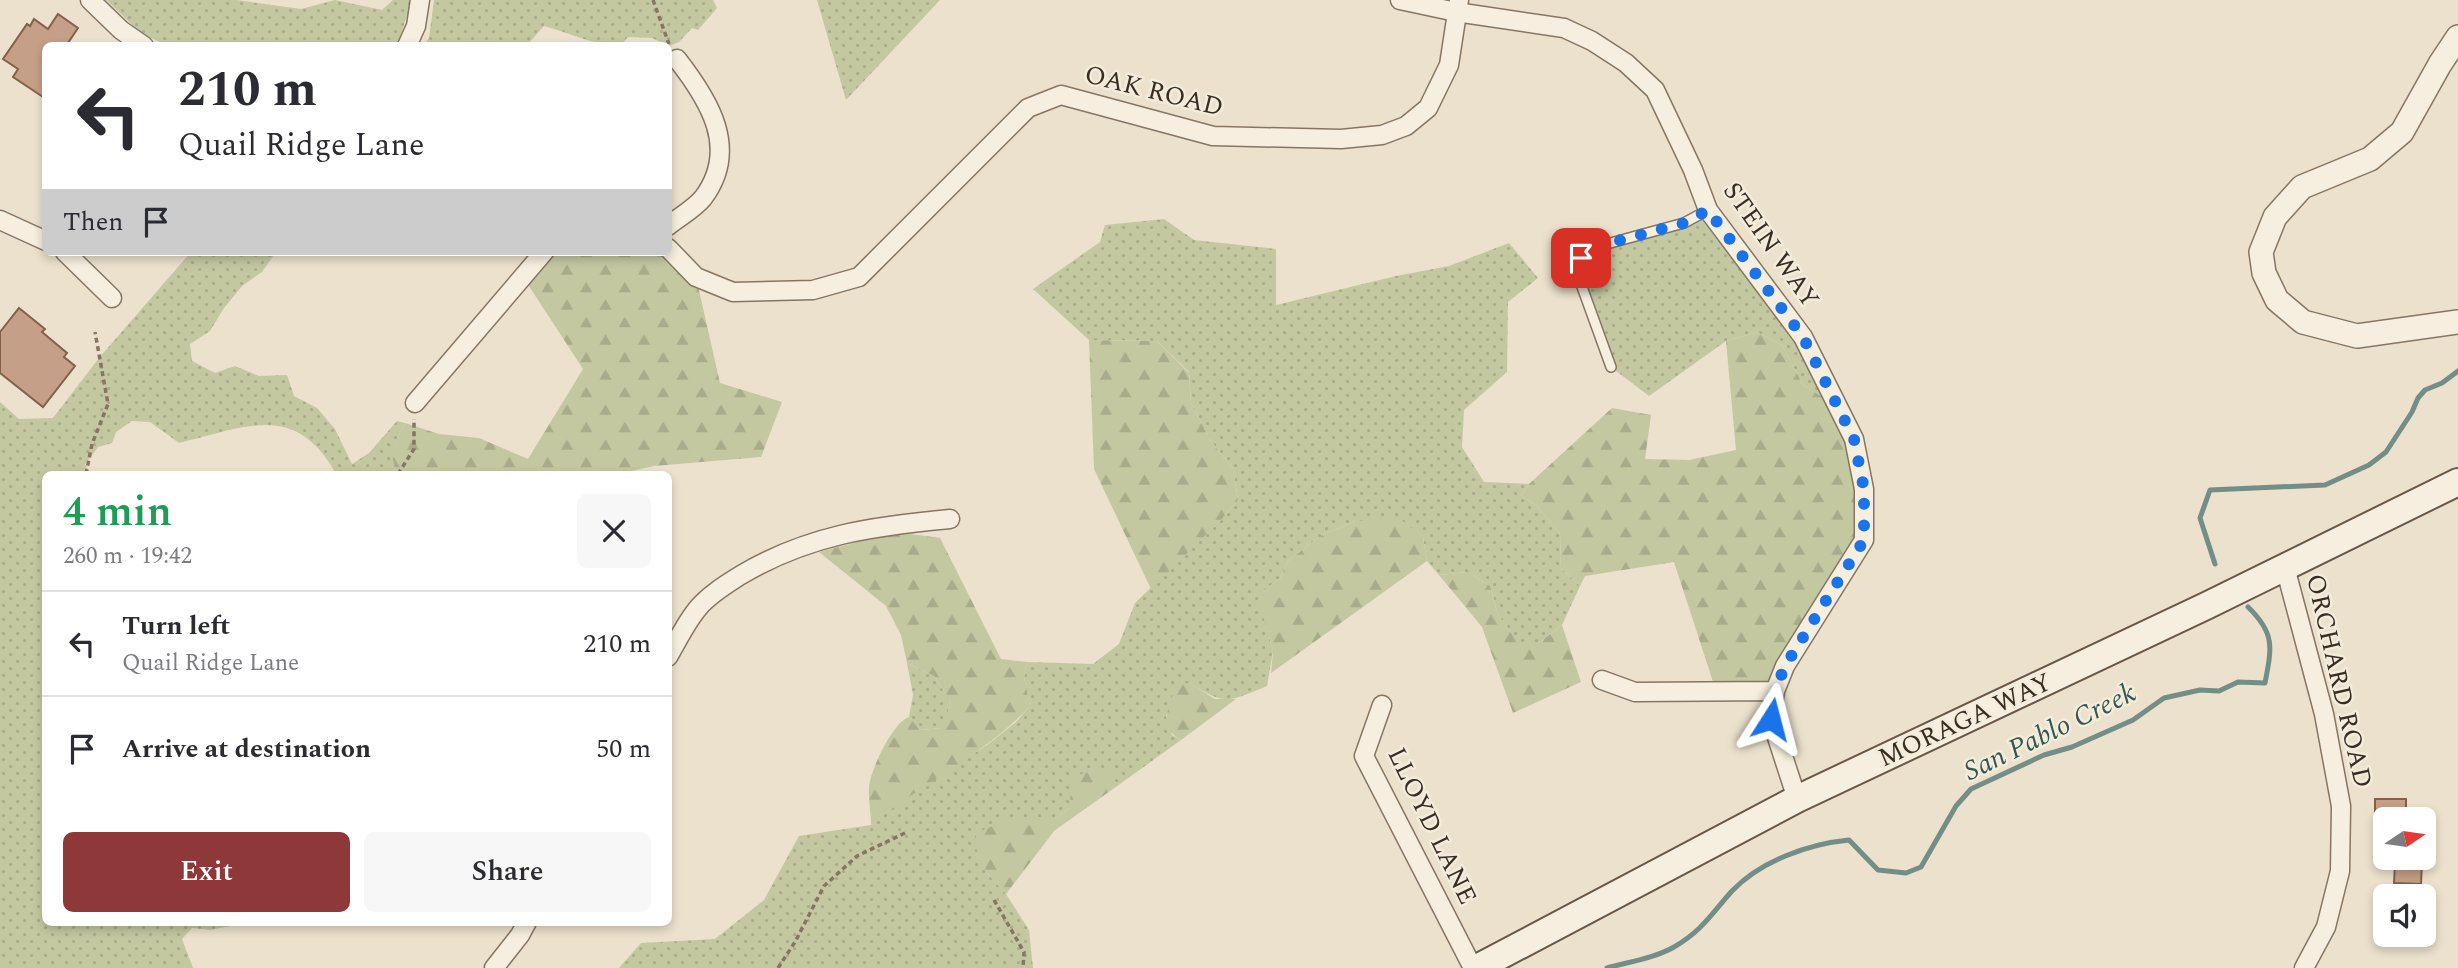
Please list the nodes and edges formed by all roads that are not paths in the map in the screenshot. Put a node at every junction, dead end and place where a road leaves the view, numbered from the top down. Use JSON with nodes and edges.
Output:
{"nodes":[{"id":1,"x":90,"y":0,"type":"edge"},
{"id":2,"x":420,"y":0,"type":"edge"},
{"id":3,"x":1400,"y":0,"type":"edge"},
{"id":4,"x":1457,"y":6,"type":"edge"},
{"id":5,"x":2458,"y":37,"type":"edge"},
{"id":6,"x":138,"y":42,"type":"edge"},
{"id":7,"x":409,"y":42,"type":"edge"},
{"id":8,"x":677,"y":59,"type":"road end"},
{"id":9,"x":1708,"y":210,"type":"junction"},
{"id":10,"x":0,"y":220,"type":"edge"},
{"id":11,"x":672,"y":223,"type":"edge"},
{"id":12,"x":42,"y":239,"type":"edge"},
{"id":13,"x":672,"y":252,"type":"edge"},
{"id":14,"x":69,"y":256,"type":"edge"},
{"id":15,"x":541,"y":256,"type":"edge"},
{"id":16,"x":112,"y":298,"type":"dead end"},
{"id":17,"x":2458,"y":322,"type":"edge"},
{"id":18,"x":1611,"y":367,"type":"dead end"},
{"id":19,"x":415,"y":403,"type":"road end"},
{"id":20,"x":2458,"y":482,"type":"edge"},
{"id":21,"x":950,"y":519,"type":"dead end"},
{"id":22,"x":2285,"y":567,"type":"junction"},
{"id":23,"x":672,"y":650,"type":"edge"},
{"id":24,"x":1602,"y":680,"type":"dead end"},
{"id":25,"x":1775,"y":691,"type":"junction"},
{"id":26,"x":1382,"y":705,"type":"dead end"},
{"id":27,"x":1797,"y":799,"type":"junction"},
{"id":28,"x":525,"y":926,"type":"edge"},
{"id":29,"x":494,"y":968,"type":"edge"},
{"id":30,"x":1475,"y":968,"type":"edge"},
{"id":31,"x":2304,"y":968,"type":"edge"}],
"edges":[{"from":1,"to":6,"type":"street"},
{"from":2,"to":7,"type":"street"},
{"from":3,"to":4,"type":"street","name":"STEIN WAY"},
{"from":4,"to":9,"type":"street","name":"STEIN WAY"},
{"from":4,"to":13,"type":"street","name":"OAK ROAD"},
{"from":5,"to":17,"type":"street"},
{"from":8,"to":11,"type":"street"},
{"from":9,"to":18,"type":"lane"},
{"from":9,"to":25,"type":"street","name":"STEIN WAY"},
{"from":10,"to":12,"type":"street"},
{"from":14,"to":16,"type":"street"},
{"from":15,"to":19,"type":"street"},
{"from":20,"to":22,"type":"main road","name":"MORAGA WAY"},
{"from":21,"to":23,"type":"street"},
{"from":22,"to":27,"type":"main road","name":"MORAGA WAY"},
{"from":22,"to":31,"type":"street","name":"ORCHARD ROAD"},
{"from":24,"to":25,"type":"street"},
{"from":25,"to":27,"type":"street","name":"STEIN WAY"},
{"from":26,"to":30,"type":"street","name":"LLOYD LANE"},
{"from":27,"to":30,"type":"main road","name":"MORAGA WAY"},
{"from":28,"to":29,"type":"street"}]}
